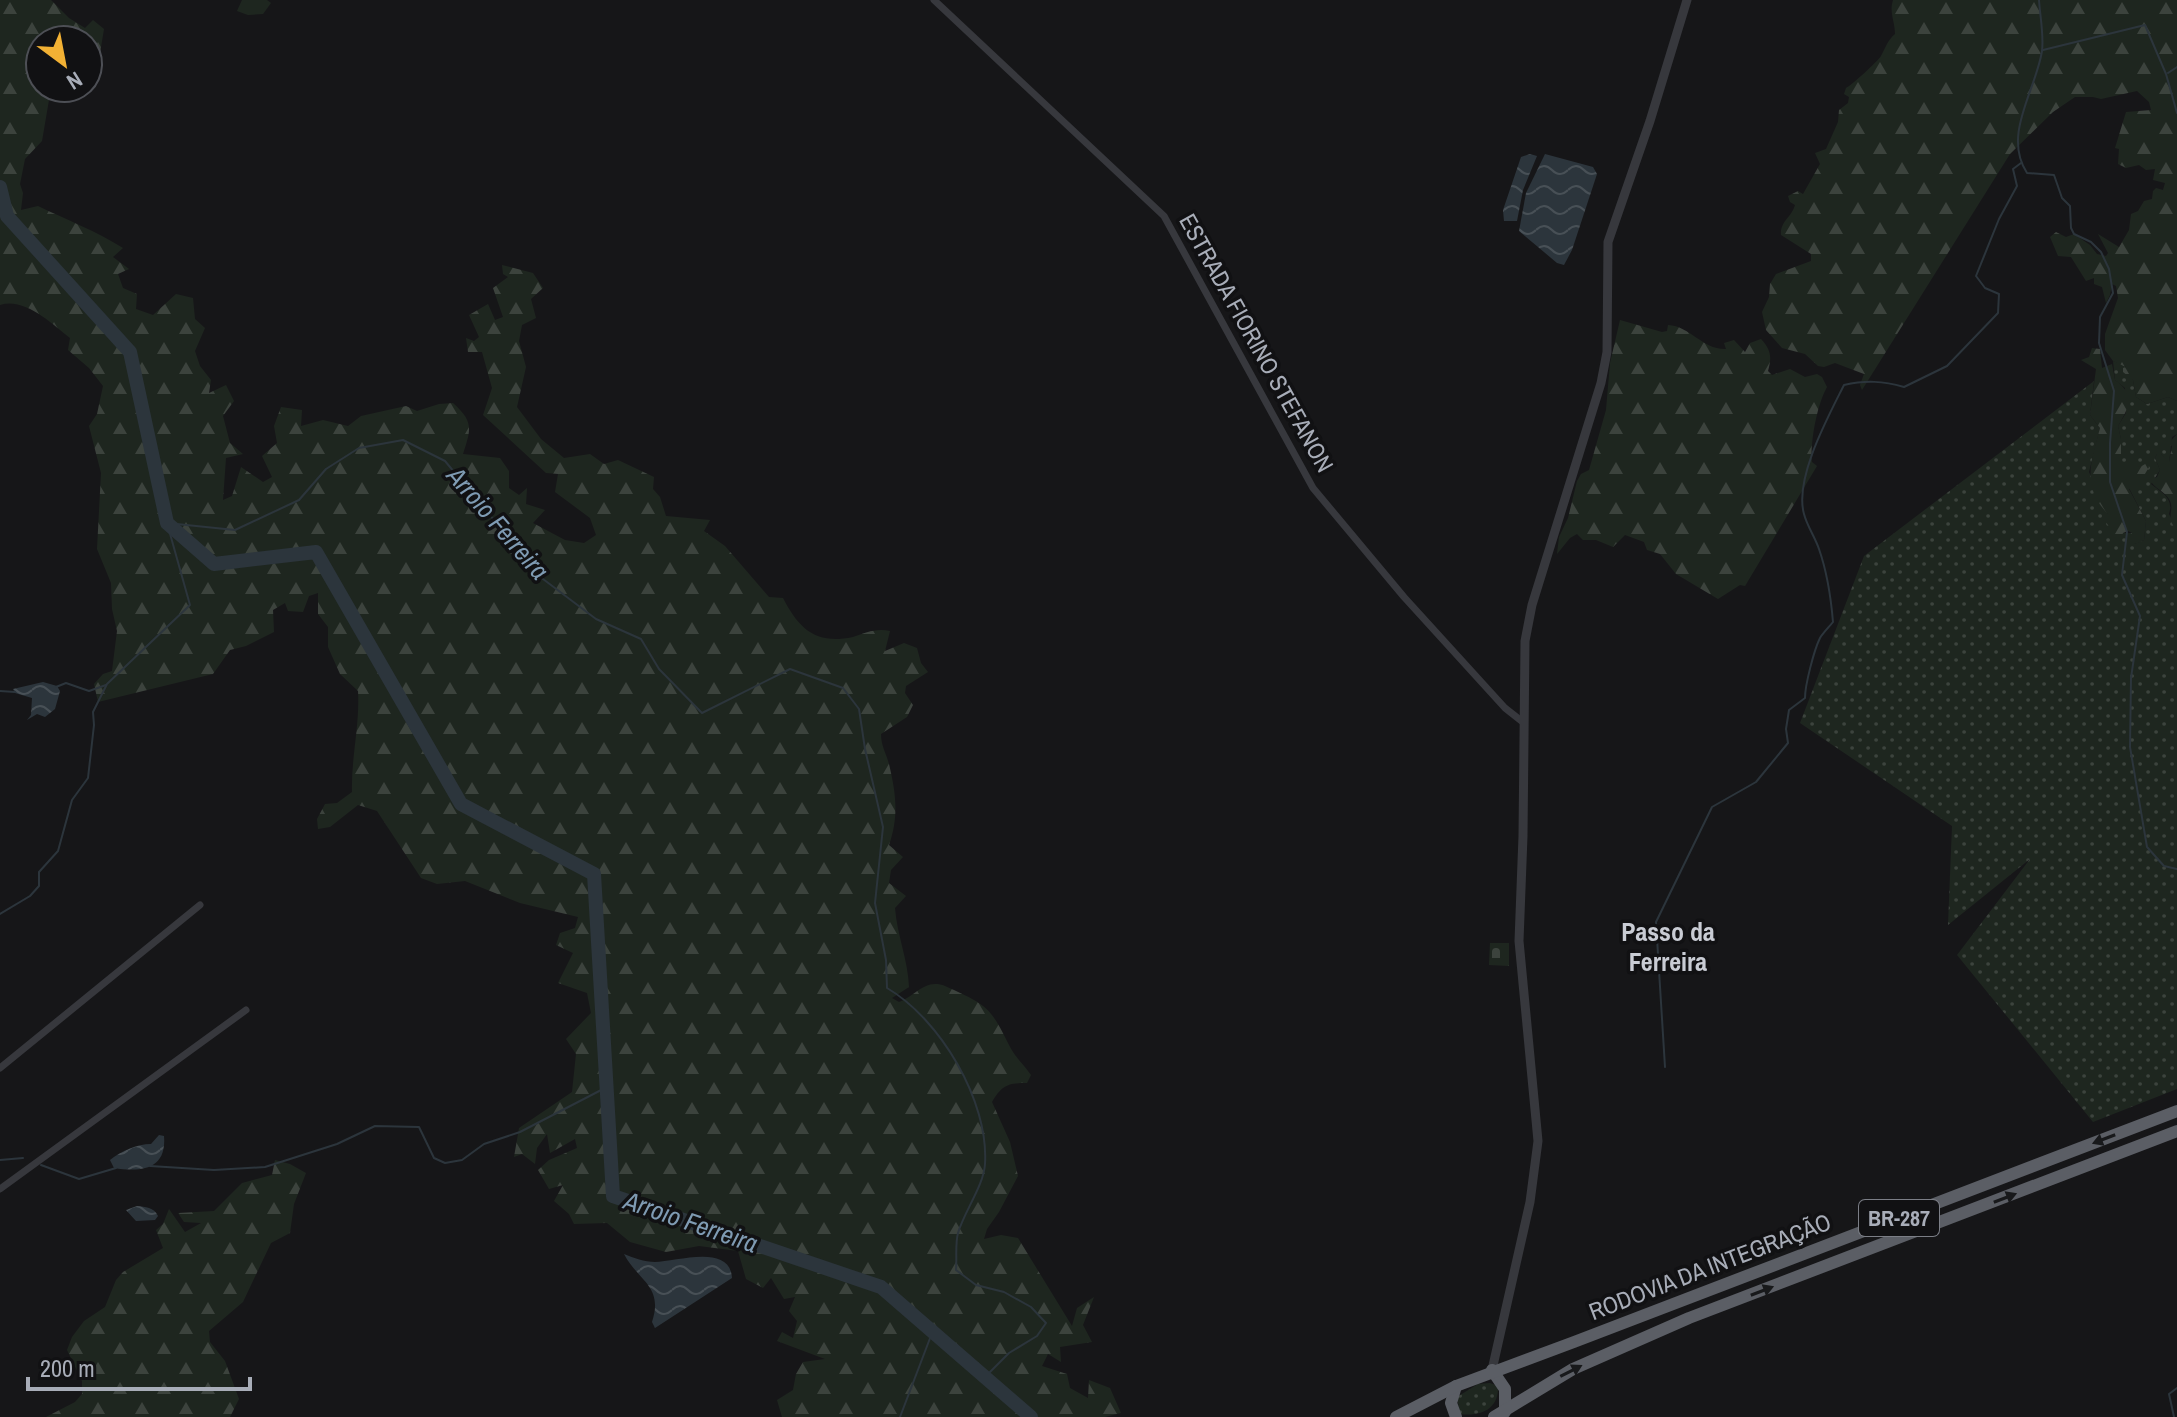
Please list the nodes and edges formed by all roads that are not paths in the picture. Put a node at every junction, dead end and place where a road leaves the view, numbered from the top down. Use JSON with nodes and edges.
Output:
{"nodes":[{"id":1,"x":934,"y":0,"type":"edge"},
{"id":2,"x":1687,"y":0,"type":"edge"},
{"id":3,"x":1524,"y":723,"type":"junction"},
{"id":4,"x":200,"y":905,"type":"dead end"},
{"id":5,"x":246,"y":1010,"type":"dead end"},
{"id":6,"x":0,"y":1068,"type":"edge"},
{"id":7,"x":2177,"y":1111,"type":"edge"},
{"id":8,"x":2177,"y":1131,"type":"edge"},
{"id":9,"x":0,"y":1189,"type":"edge"},
{"id":10,"x":1492,"y":1370,"type":"junction"},
{"id":11,"x":1456,"y":1386,"type":"junction"},
{"id":12,"x":1500,"y":1415,"type":"edge"},
{"id":13,"x":1396,"y":1417,"type":"edge"},
{"id":14,"x":1456,"y":1417,"type":"edge"}],
"edges":[{"from":1,"to":3,"type":"street","name":"ESTRADA FIORINO STEFANON"},
{"from":2,"to":3,"type":"street"},
{"from":3,"to":10,"type":"street"},
{"from":4,"to":6,"type":"street"},
{"from":5,"to":9,"type":"street"},
{"from":7,"to":10,"type":"highway","name":"RODOVIA DA INTEGRAÇÃO","number":"BR-287","one_way":true},
{"from":12,"to":8,"type":"highway","name":"RODOVIA DA INTEGRAÇÃO","number":"BR-287","one_way":true},
{"from":10,"to":11,"type":"highway","name":"RODOVIA DA INTEGRAÇÃO","number":"BR-287"},
{"from":10,"to":12,"type":"highway"},
{"from":11,"to":13,"type":"highway","name":"RODOVIA DA INTEGRAÇÃO","number":"BR-287"},
{"from":11,"to":14,"type":"highway"}]}
